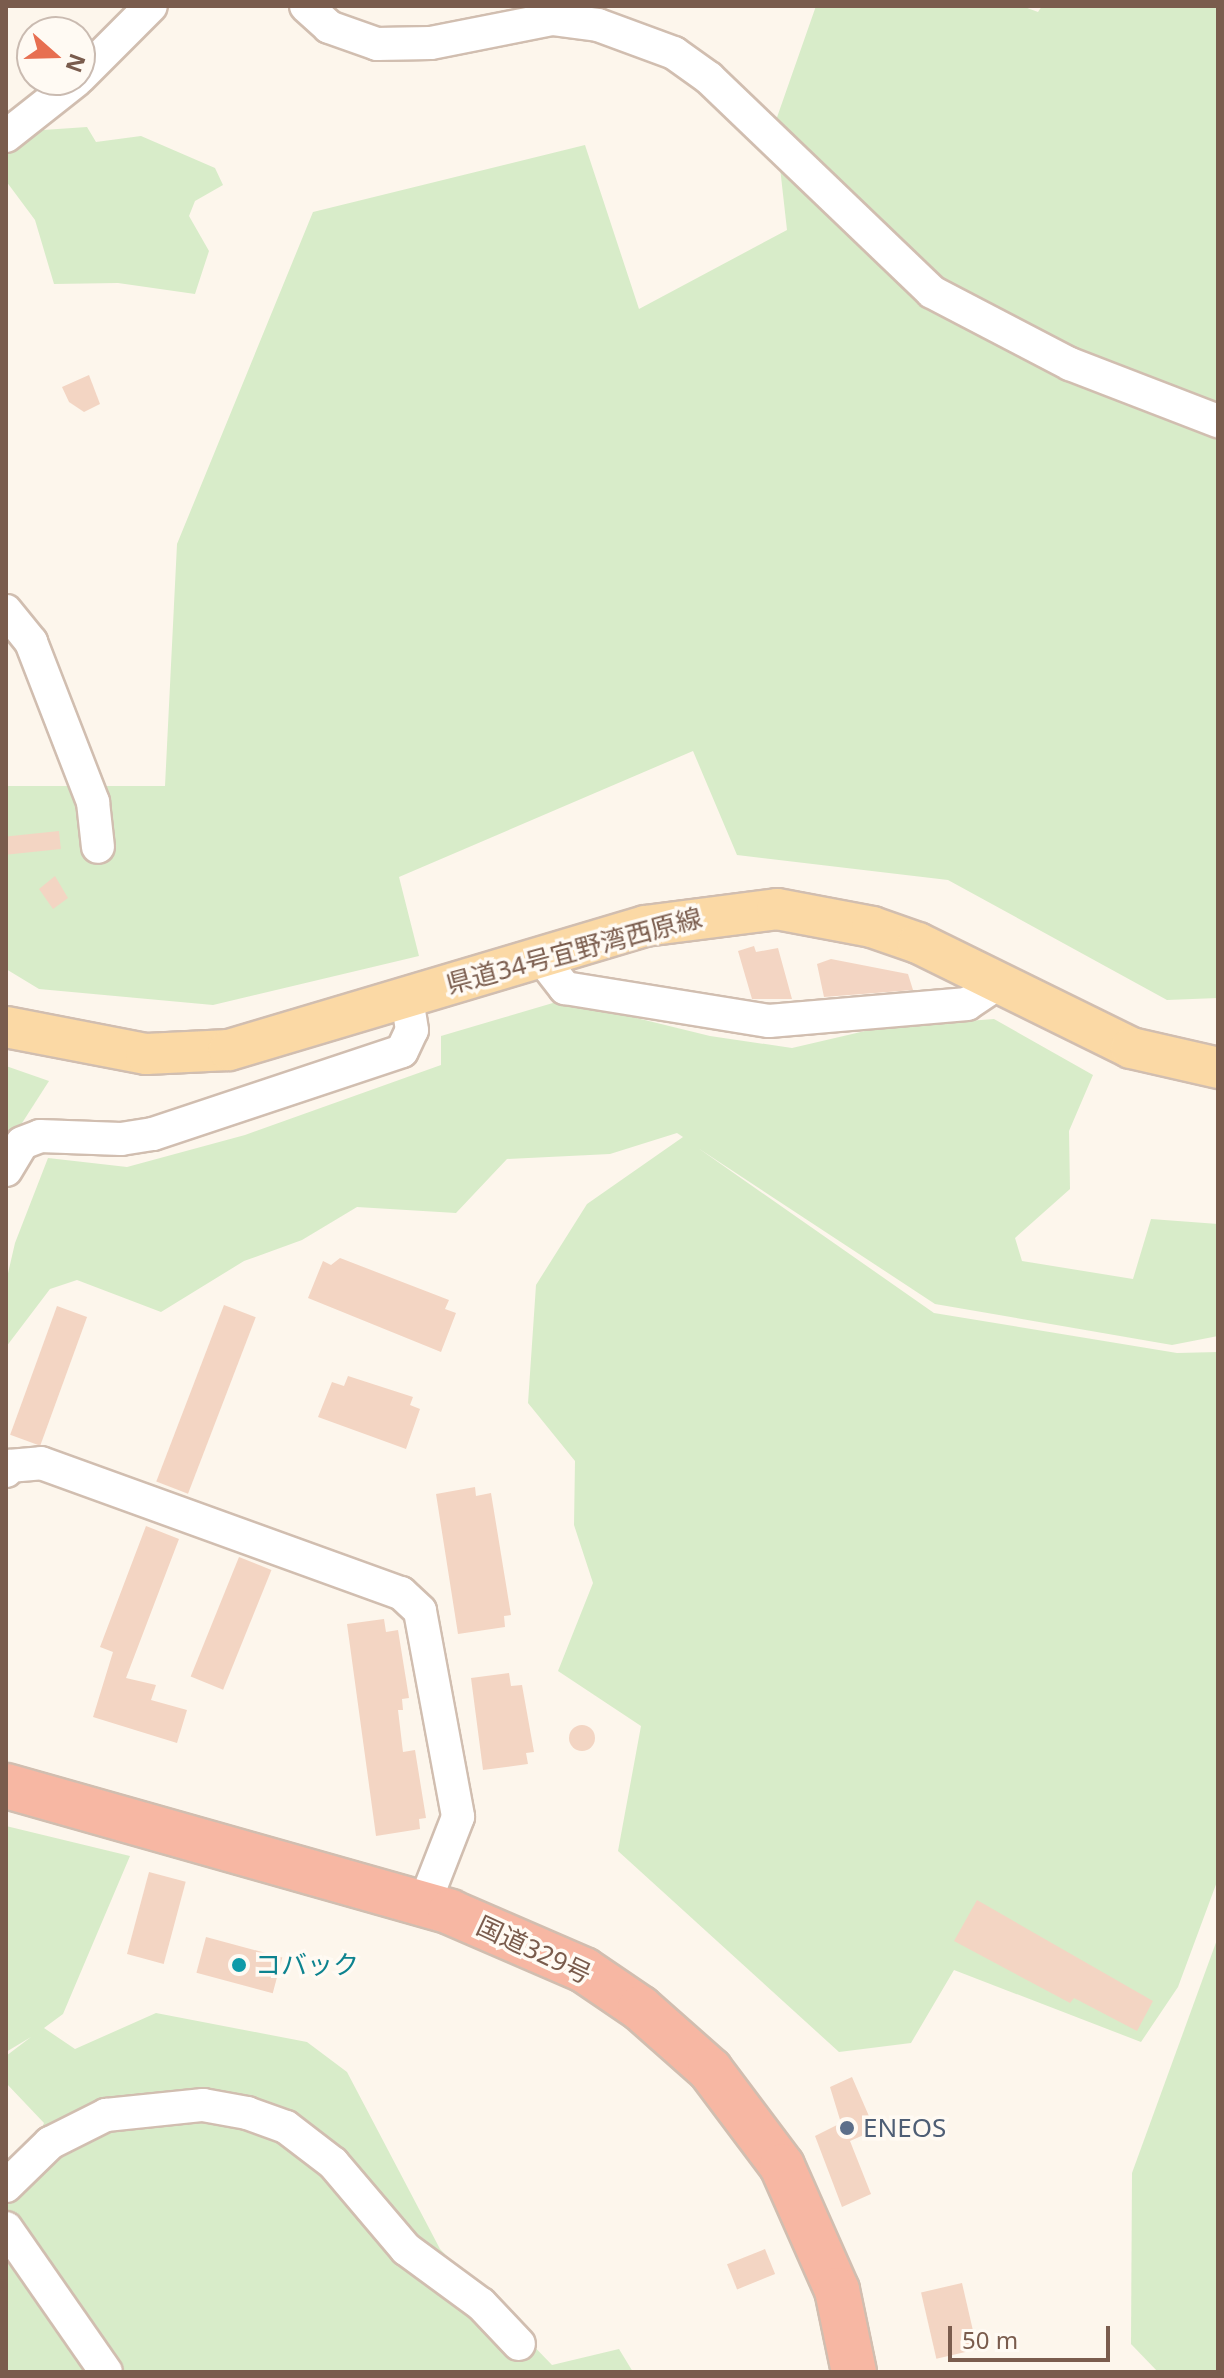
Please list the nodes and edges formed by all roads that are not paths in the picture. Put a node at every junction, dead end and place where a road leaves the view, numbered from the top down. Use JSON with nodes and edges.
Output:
{"nodes":[{"id":1,"x":151,"y":6,"type":"edge"},
{"id":2,"x":306,"y":6,"type":"edge"},
{"id":3,"x":96,"y":60,"type":"edge"},
{"id":4,"x":56,"y":96,"type":"edge"},
{"id":5,"x":6,"y":136,"type":"edge"},
{"id":6,"x":1218,"y":421,"type":"edge"},
{"id":7,"x":6,"y":611,"type":"edge"},
{"id":8,"x":98,"y":847,"type":"dead end"},
{"id":9,"x":540,"y":956,"type":"junction"},
{"id":10,"x":997,"y":984,"type":"junction"},
{"id":11,"x":407,"y":997,"type":"junction"},
{"id":12,"x":6,"y":1027,"type":"edge"},
{"id":13,"x":1218,"y":1068,"type":"edge"},
{"id":14,"x":6,"y":1170,"type":"edge"},
{"id":15,"x":6,"y":1471,"type":"edge"},
{"id":16,"x":6,"y":1786,"type":"edge"},
{"id":17,"x":424,"y":1904,"type":"junction"},
{"id":18,"x":6,"y":2186,"type":"edge"},
{"id":19,"x":6,"y":2228,"type":"edge"},
{"id":20,"x":519,"y":2344,"type":"dead end"},
{"id":21,"x":106,"y":2372,"type":"edge"},
{"id":22,"x":854,"y":2372,"type":"edge"}],
"edges":[{"from":1,"to":3,"type":"street"},
{"from":2,"to":6,"type":"street"},
{"from":4,"to":5,"type":"street"},
{"from":7,"to":8,"type":"street"},
{"from":9,"to":10,"type":"main road","name":"県道34号宜野湾西原線"},
{"from":9,"to":10,"type":"street"},
{"from":9,"to":11,"type":"main road","name":"県道34号宜野湾西原線"},
{"from":10,"to":13,"type":"main road","name":"県道34号宜野湾西原線"},
{"from":11,"to":12,"type":"main road","name":"県道34号宜野湾西原線"},
{"from":11,"to":14,"type":"street"},
{"from":15,"to":17,"type":"street"},
{"from":16,"to":17,"type":"highway","name":"国道329号"},
{"from":17,"to":22,"type":"highway","name":"国道329号"},
{"from":18,"to":20,"type":"street"},
{"from":19,"to":21,"type":"street"}]}
